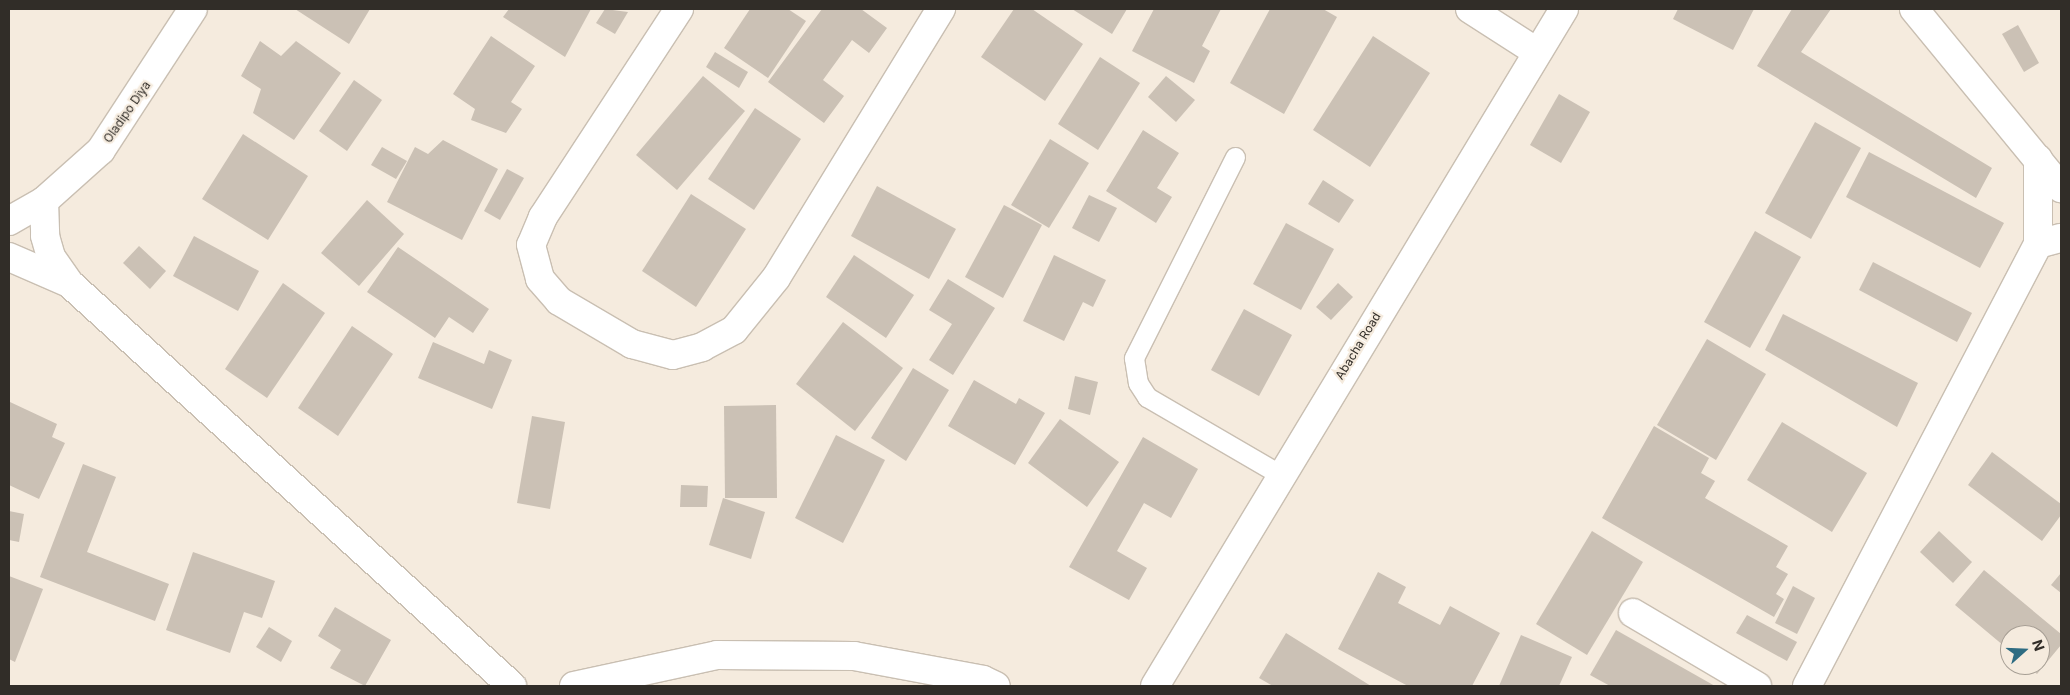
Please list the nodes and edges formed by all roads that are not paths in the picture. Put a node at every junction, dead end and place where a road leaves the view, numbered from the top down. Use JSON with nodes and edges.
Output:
{"nodes":[{"id":1,"x":194,"y":9,"type":"edge"},
{"id":2,"x":679,"y":9,"type":"edge"},
{"id":3,"x":941,"y":9,"type":"edge"},
{"id":4,"x":1470,"y":9,"type":"edge"},
{"id":5,"x":1564,"y":9,"type":"edge"},
{"id":6,"x":1914,"y":9,"type":"edge"},
{"id":7,"x":1537,"y":52,"type":"junction"},
{"id":8,"x":1235,"y":157,"type":"dead end"},
{"id":9,"x":2038,"y":159,"type":"junction"},
{"id":10,"x":2061,"y":188,"type":"edge"},
{"id":11,"x":44,"y":202,"type":"junction"},
{"id":12,"x":9,"y":221,"type":"edge"},
{"id":13,"x":2050,"y":241,"type":"edge"},
{"id":14,"x":9,"y":257,"type":"edge"},
{"id":15,"x":69,"y":283,"type":"junction"},
{"id":16,"x":1281,"y":475,"type":"junction"},
{"id":17,"x":1633,"y":613,"type":"dead end"},
{"id":18,"x":512,"y":686,"type":"edge"},
{"id":19,"x":574,"y":686,"type":"edge"},
{"id":20,"x":996,"y":686,"type":"edge"},
{"id":21,"x":1155,"y":686,"type":"edge"},
{"id":22,"x":1757,"y":686,"type":"edge"},
{"id":23,"x":1807,"y":686,"type":"edge"}],
"edges":[{"from":1,"to":11,"type":"street","name":"Oladipo Diya"},
{"from":2,"to":3,"type":"street"},
{"from":4,"to":7,"type":"street"},
{"from":5,"to":7,"type":"street","name":"Abacha Road"},
{"from":6,"to":9,"type":"street"},
{"from":7,"to":16,"type":"street","name":"Abacha Road"},
{"from":8,"to":16,"type":"lane"},
{"from":9,"to":10,"type":"street"},
{"from":9,"to":13,"type":"street"},
{"from":11,"to":12,"type":"street","name":"Oladipo Diya"},
{"from":11,"to":15,"type":"street"},
{"from":13,"to":23,"type":"street"},
{"from":14,"to":15,"type":"street"},
{"from":15,"to":18,"type":"street"},
{"from":16,"to":21,"type":"street","name":"Abacha Road"},
{"from":17,"to":22,"type":"street"},
{"from":19,"to":20,"type":"street"}]}
